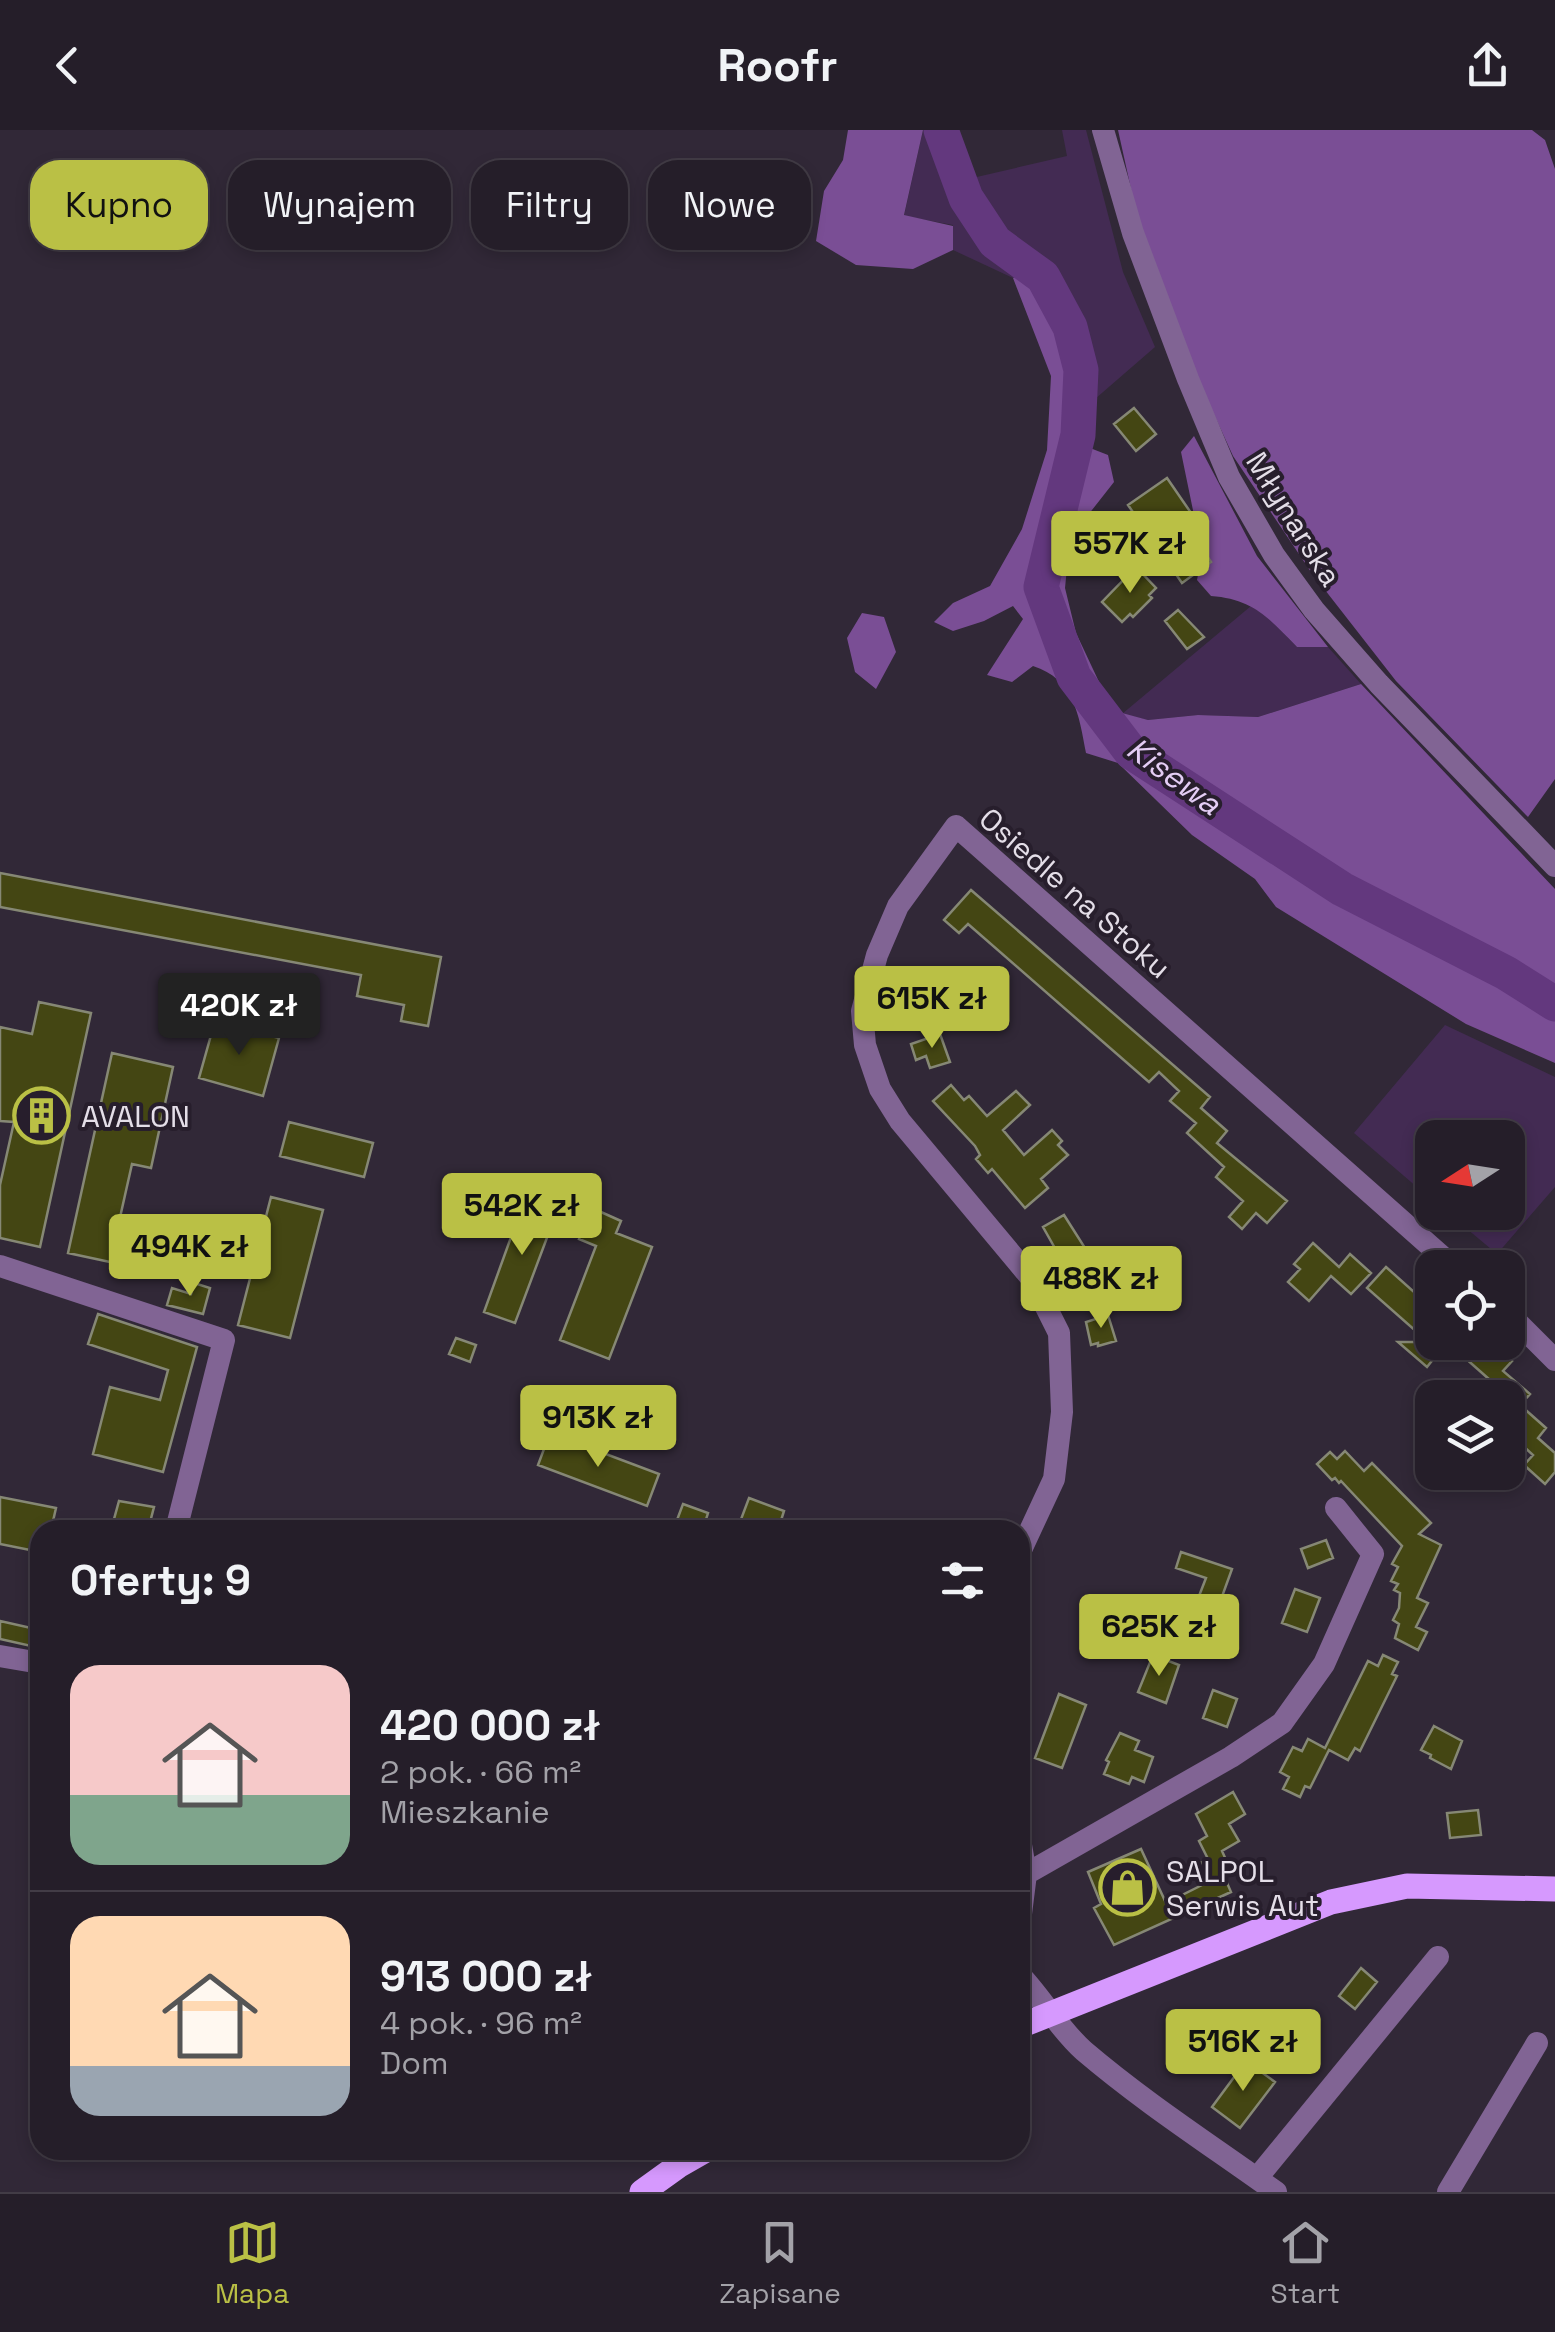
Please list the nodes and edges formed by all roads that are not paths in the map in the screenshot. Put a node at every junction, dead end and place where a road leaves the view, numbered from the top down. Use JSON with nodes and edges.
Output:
{"nodes":[{"id":1,"x":1103,"y":130,"type":"edge"},
{"id":2,"x":1555,"y":866,"type":"edge"},
{"id":3,"x":1436,"y":1250,"type":"edge"},
{"id":4,"x":0,"y":1266,"type":"edge"},
{"id":5,"x":1525,"y":1331,"type":"edge"},
{"id":6,"x":1555,"y":1360,"type":"edge"},
{"id":7,"x":1336,"y":1508,"type":"dead end"},
{"id":8,"x":179,"y":1520,"type":"edge"},
{"id":9,"x":1030,"y":1531,"type":"edge"},
{"id":10,"x":0,"y":1656,"type":"edge"},
{"id":11,"x":30,"y":1661,"type":"edge"},
{"id":12,"x":1030,"y":1872,"type":"edge"},
{"id":13,"x":1555,"y":1889,"type":"edge"},
{"id":14,"x":1438,"y":1957,"type":"dead end"},
{"id":15,"x":1030,"y":1988,"type":"edge"},
{"id":16,"x":1050,"y":2015,"type":"junction"},
{"id":17,"x":1030,"y":2022,"type":"edge"},
{"id":18,"x":1537,"y":2043,"type":"dead end"},
{"id":19,"x":688,"y":2160,"type":"edge"},
{"id":20,"x":1267,"y":2185,"type":"edge"},
{"id":21,"x":642,"y":2192,"type":"edge"},
{"id":22,"x":1448,"y":2192,"type":"edge"}],
"edges":[{"from":1,"to":2,"type":"street","name":"Młynarska"},
{"from":3,"to":9,"type":"street","name":"Osiedle na Stoku"},
{"from":4,"to":8,"type":"street"},
{"from":5,"to":6,"type":"street"},
{"from":7,"to":12,"type":"street"},
{"from":10,"to":11,"type":"street"},
{"from":13,"to":16,"type":"main road"},
{"from":14,"to":20,"type":"street"},
{"from":15,"to":16,"type":"street"},
{"from":16,"to":17,"type":"main road"},
{"from":16,"to":20,"type":"street"},
{"from":18,"to":22,"type":"street"},
{"from":19,"to":21,"type":"main road"}]}
